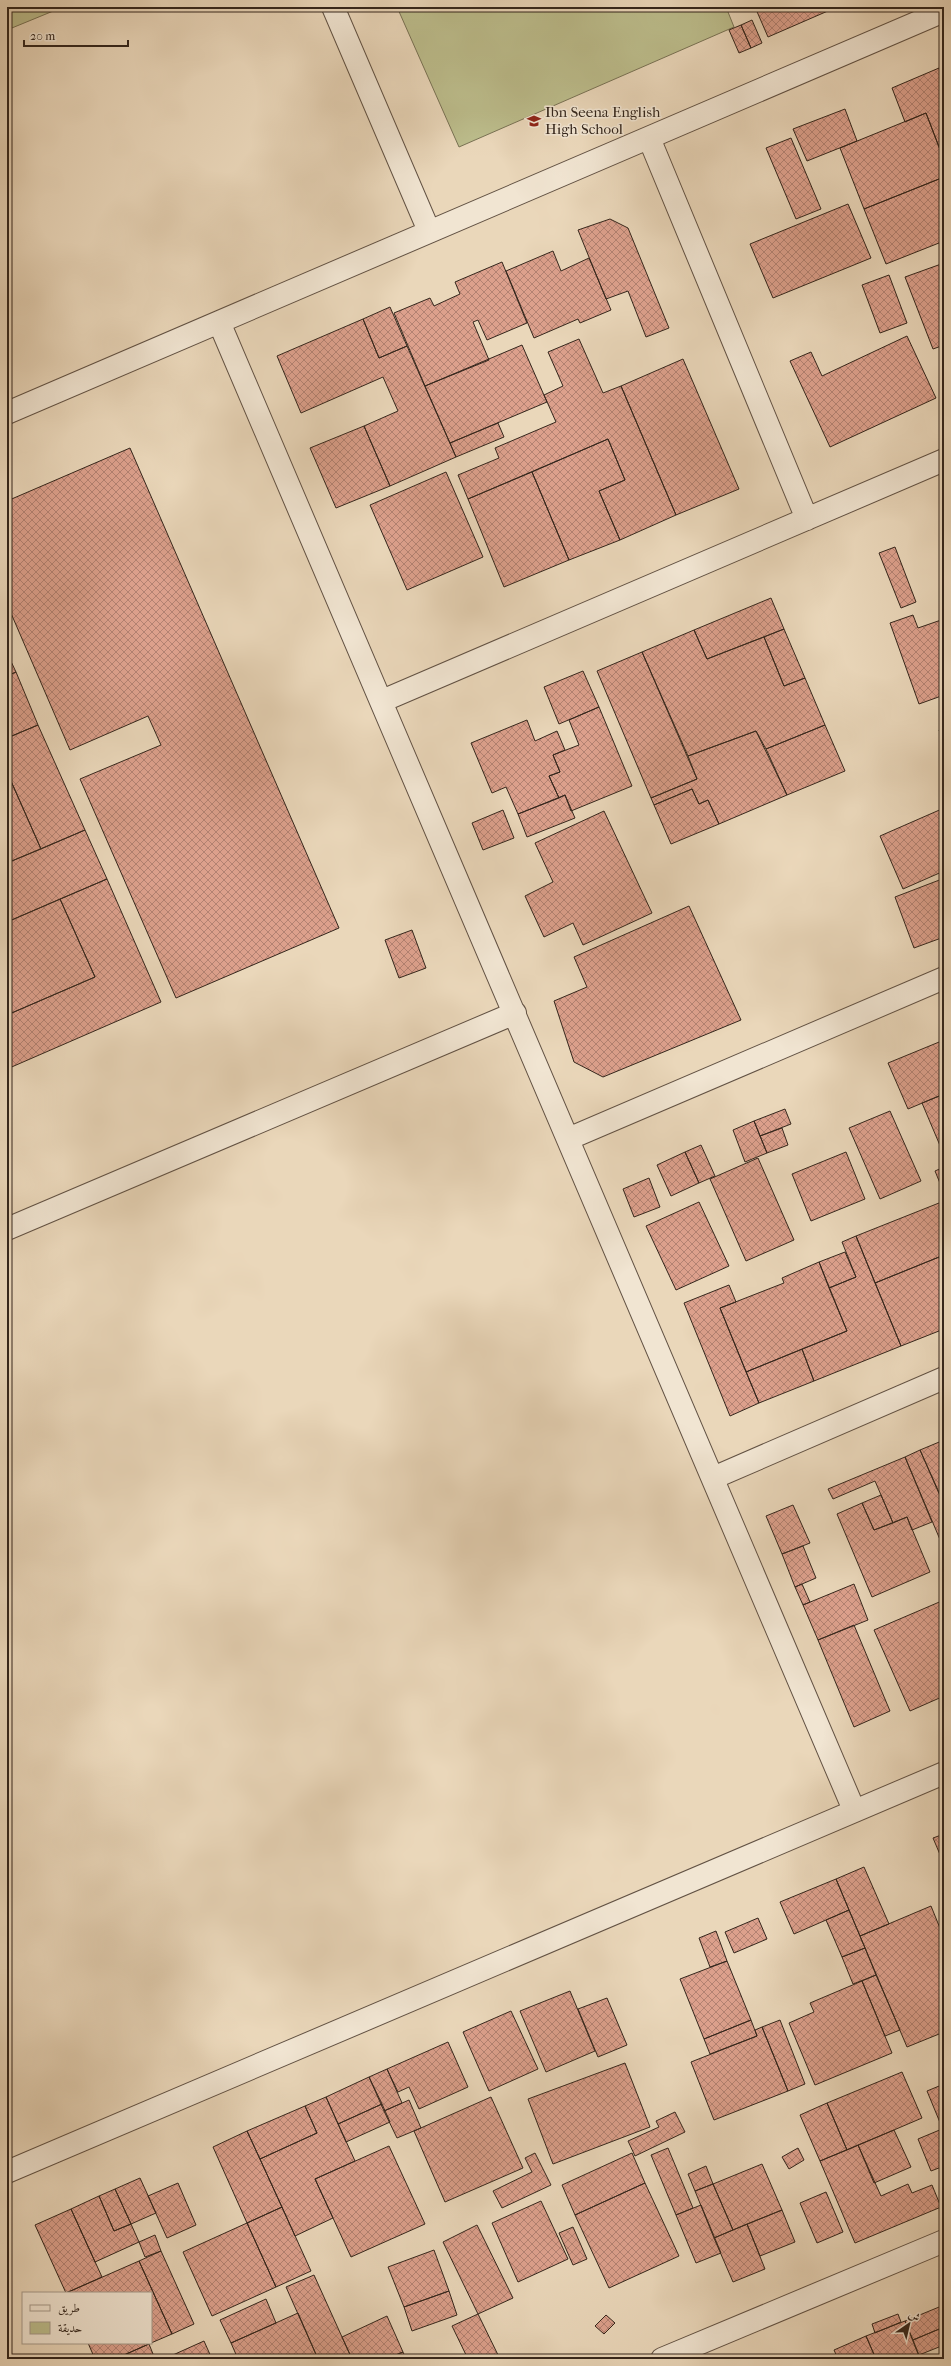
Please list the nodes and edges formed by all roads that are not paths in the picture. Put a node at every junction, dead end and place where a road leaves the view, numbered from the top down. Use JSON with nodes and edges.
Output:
{"nodes":[{"id":1,"x":333,"y":7,"type":"edge"},
{"id":2,"x":944,"y":11,"type":"edge"},
{"id":3,"x":649,"y":138,"type":"junction"},
{"id":4,"x":429,"y":231,"type":"junction"},
{"id":5,"x":219,"y":322,"type":"junction"},
{"id":6,"x":7,"y":413,"type":"edge"},
{"id":7,"x":944,"y":460,"type":"edge"},
{"id":8,"x":807,"y":519,"type":"junction"},
{"id":9,"x":382,"y":701,"type":"junction"},
{"id":10,"x":944,"y":978,"type":"edge"},
{"id":11,"x":515,"y":1013,"type":"junction"},
{"id":12,"x":568,"y":1139,"type":"junction"},
{"id":13,"x":7,"y":1228,"type":"edge"},
{"id":14,"x":944,"y":1378,"type":"edge"},
{"id":15,"x":713,"y":1478,"type":"junction"},
{"id":16,"x":944,"y":1773,"type":"edge"},
{"id":17,"x":854,"y":1810,"type":"junction"},
{"id":18,"x":7,"y":2172,"type":"edge"},
{"id":19,"x":944,"y":2241,"type":"edge"},
{"id":20,"x":662,"y":2359,"type":"edge"}],
"edges":[{"from":1,"to":4,"type":"street"},
{"from":2,"to":3,"type":"street"},
{"from":3,"to":4,"type":"street"},
{"from":3,"to":8,"type":"street"},
{"from":4,"to":5,"type":"street"},
{"from":5,"to":6,"type":"street"},
{"from":5,"to":9,"type":"street"},
{"from":7,"to":8,"type":"street"},
{"from":8,"to":9,"type":"street"},
{"from":9,"to":11,"type":"street"},
{"from":10,"to":12,"type":"street"},
{"from":11,"to":12,"type":"street"},
{"from":11,"to":13,"type":"street"},
{"from":12,"to":15,"type":"street"},
{"from":14,"to":15,"type":"street"},
{"from":15,"to":17,"type":"street"},
{"from":16,"to":17,"type":"street"},
{"from":17,"to":18,"type":"street"},
{"from":19,"to":20,"type":"street"}]}
